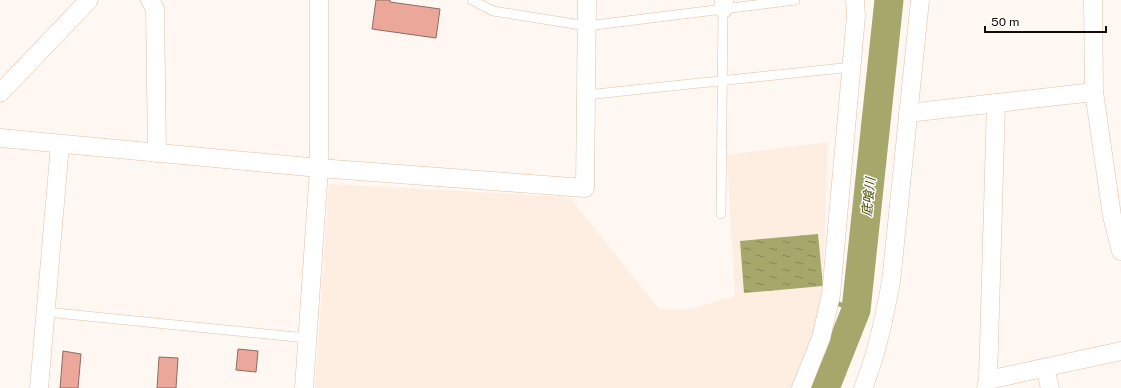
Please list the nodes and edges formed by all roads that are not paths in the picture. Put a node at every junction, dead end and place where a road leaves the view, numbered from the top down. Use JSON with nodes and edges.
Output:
{"nodes":[{"id":1,"x":89,"y":0,"type":"edge"},
{"id":2,"x":150,"y":0,"type":"edge"},
{"id":3,"x":320,"y":0,"type":"edge"},
{"id":4,"x":472,"y":0,"type":"edge"},
{"id":5,"x":587,"y":0,"type":"edge"},
{"id":6,"x":795,"y":0,"type":"edge"},
{"id":7,"x":855,"y":0,"type":"edge"},
{"id":8,"x":920,"y":0,"type":"edge"},
{"id":9,"x":1093,"y":0,"type":"edge"},
{"id":10,"x":724,"y":4,"type":"edge"},
{"id":11,"x":586,"y":26,"type":"junction"},
{"id":12,"x":852,"y":67,"type":"junction"},
{"id":13,"x":723,"y":80,"type":"junction"},
{"id":14,"x":0,"y":92,"type":"edge"},
{"id":15,"x":1094,"y":92,"type":"junction"},
{"id":16,"x":586,"y":95,"type":"junction"},
{"id":17,"x":996,"y":103,"type":"junction"},
{"id":18,"x":908,"y":113,"type":"junction"},
{"id":19,"x":0,"y":138,"type":"edge"},
{"id":20,"x":60,"y":145,"type":"junction"},
{"id":21,"x":157,"y":153,"type":"junction"},
{"id":22,"x":319,"y":168,"type":"junction"},
{"id":23,"x":722,"y":214,"type":"dead end"},
{"id":24,"x":1121,"y":251,"type":"edge"},
{"id":25,"x":46,"y":312,"type":"junction"},
{"id":26,"x":307,"y":338,"type":"junction"},
{"id":27,"x":1121,"y":351,"type":"edge"},
{"id":28,"x":1045,"y":368,"type":"junction"},
{"id":29,"x":987,"y":384,"type":"edge"},
{"id":30,"x":39,"y":388,"type":"edge"},
{"id":31,"x":304,"y":388,"type":"edge"},
{"id":32,"x":801,"y":388,"type":"edge"},
{"id":33,"x":863,"y":388,"type":"edge"},
{"id":34,"x":1050,"y":388,"type":"edge"}],
"edges":[{"from":1,"to":14,"type":"street"},
{"from":2,"to":21,"type":"street"},
{"from":3,"to":22,"type":"street"},
{"from":4,"to":11,"type":"lane"},
{"from":5,"to":11,"type":"street"},
{"from":6,"to":10,"type":"lane"},
{"from":7,"to":12,"type":"street"},
{"from":8,"to":18,"type":"street"},
{"from":9,"to":15,"type":"street"},
{"from":10,"to":11,"type":"lane"},
{"from":10,"to":13,"type":"lane"},
{"from":11,"to":16,"type":"street"},
{"from":12,"to":13,"type":"lane"},
{"from":12,"to":32,"type":"street"},
{"from":13,"to":16,"type":"lane"},
{"from":13,"to":23,"type":"lane"},
{"from":15,"to":17,"type":"street"},
{"from":15,"to":24,"type":"street"},
{"from":16,"to":22,"type":"street"},
{"from":17,"to":18,"type":"street"},
{"from":17,"to":29,"type":"street"},
{"from":18,"to":33,"type":"street"},
{"from":19,"to":20,"type":"street"},
{"from":20,"to":21,"type":"street"},
{"from":20,"to":25,"type":"street"},
{"from":21,"to":22,"type":"street"},
{"from":22,"to":26,"type":"street"},
{"from":25,"to":26,"type":"lane"},
{"from":25,"to":30,"type":"street"},
{"from":26,"to":31,"type":"street"},
{"from":27,"to":28,"type":"street"},
{"from":28,"to":29,"type":"street"},
{"from":28,"to":34,"type":"street"}]}
